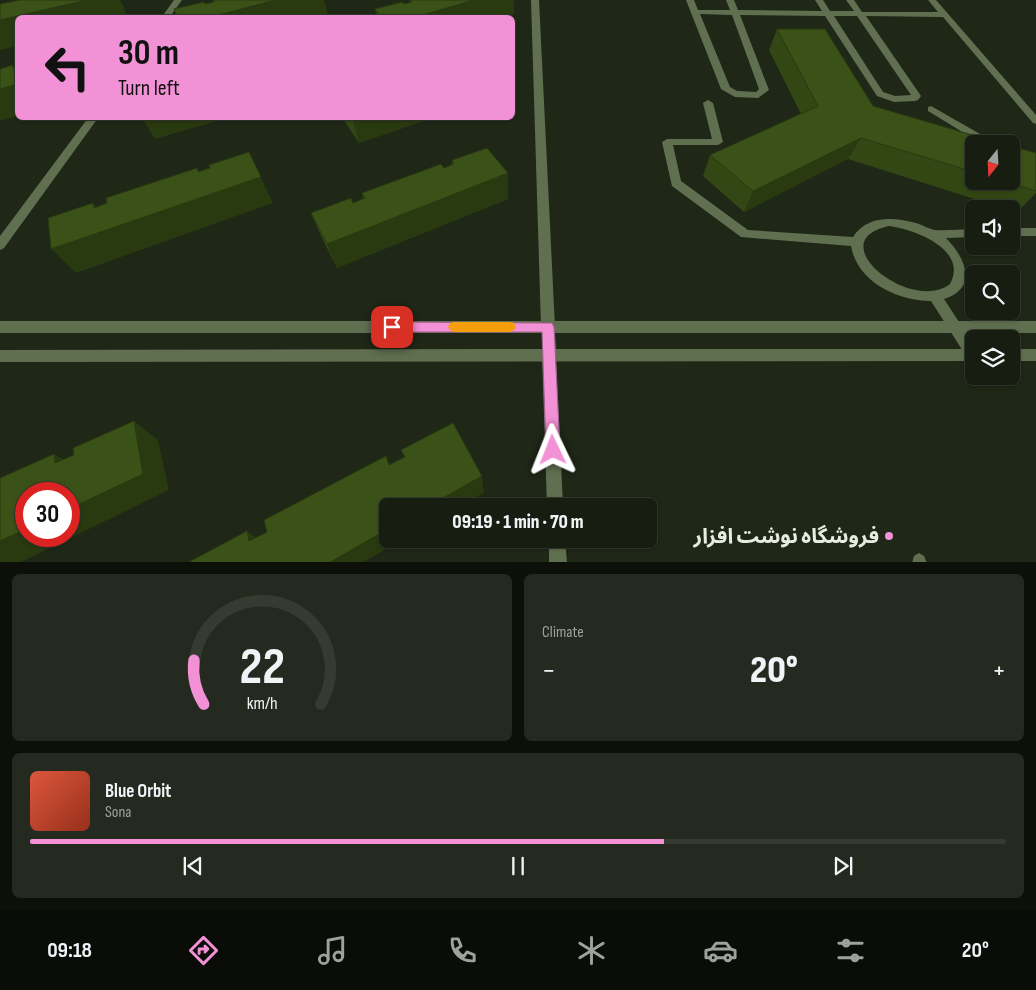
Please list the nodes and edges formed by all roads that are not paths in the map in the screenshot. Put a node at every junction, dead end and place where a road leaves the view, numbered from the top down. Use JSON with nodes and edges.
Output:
{"nodes":[{"id":1,"x":178,"y":0,"type":"edge"},
{"id":2,"x":535,"y":0,"type":"edge"},
{"id":3,"x":690,"y":0,"type":"edge"},
{"id":4,"x":730,"y":0,"type":"edge"},
{"id":5,"x":819,"y":0,"type":"edge"},
{"id":6,"x":850,"y":0,"type":"edge"},
{"id":7,"x":932,"y":0,"type":"edge"},
{"id":8,"x":696,"y":12,"type":"junction"},
{"id":9,"x":736,"y":13,"type":"junction"},
{"id":10,"x":828,"y":14,"type":"junction"},
{"id":11,"x":860,"y":14,"type":"junction"},
{"id":12,"x":167,"y":15,"type":"edge"},
{"id":13,"x":945,"y":15,"type":"junction"},
{"id":14,"x":708,"y":103,"type":"dead end"},
{"id":15,"x":931,"y":109,"type":"dead end"},
{"id":16,"x":92,"y":120,"type":"edge"},
{"id":17,"x":1036,"y":121,"type":"edge"},
{"id":18,"x":975,"y":135,"type":"edge"},
{"id":19,"x":1020,"y":232,"type":"edge"},
{"id":20,"x":1036,"y":232,"type":"edge"},
{"id":21,"x":965,"y":233,"type":"edge"},
{"id":22,"x":931,"y":234,"type":"junction"},
{"id":23,"x":857,"y":242,"type":"junction"},
{"id":24,"x":0,"y":245,"type":"edge"},
{"id":25,"x":935,"y":296,"type":"junction"},
{"id":26,"x":0,"y":327,"type":"edge"},
{"id":27,"x":548,"y":327,"type":"junction"},
{"id":28,"x":954,"y":327,"type":"junction"},
{"id":29,"x":1036,"y":327,"type":"edge"},
{"id":30,"x":965,"y":343,"type":"edge"},
{"id":31,"x":549,"y":355,"type":"junction"},
{"id":32,"x":965,"y":355,"type":"edge"},
{"id":33,"x":1020,"y":355,"type":"edge"},
{"id":34,"x":1036,"y":355,"type":"edge"},
{"id":35,"x":0,"y":356,"type":"edge"},
{"id":36,"x":555,"y":498,"type":"edge"},
{"id":37,"x":557,"y":548,"type":"edge"},
{"id":38,"x":558,"y":562,"type":"edge"}],
"edges":[{"from":1,"to":12,"type":"street"},
{"from":2,"to":27,"type":"street"},
{"from":3,"to":8,"type":"street"},
{"from":4,"to":9,"type":"street"},
{"from":5,"to":10,"type":"street"},
{"from":6,"to":11,"type":"street"},
{"from":7,"to":13,"type":"street"},
{"from":8,"to":9,"type":"street"},
{"from":8,"to":9,"type":"street"},
{"from":9,"to":10,"type":"street"},
{"from":10,"to":11,"type":"street"},
{"from":10,"to":11,"type":"street"},
{"from":11,"to":13,"type":"street"},
{"from":13,"to":17,"type":"street"},
{"from":14,"to":23,"type":"street"},
{"from":15,"to":18,"type":"street"},
{"from":16,"to":24,"type":"street"},
{"from":19,"to":20,"type":"street"},
{"from":21,"to":22,"type":"street"},
{"from":22,"to":23,"type":"street"},
{"from":22,"to":25,"type":"street"},
{"from":23,"to":25,"type":"street"},
{"from":25,"to":28,"type":"street"},
{"from":26,"to":27,"type":"street"},
{"from":27,"to":28,"type":"street"},
{"from":27,"to":31,"type":"street"},
{"from":28,"to":29,"type":"street"},
{"from":28,"to":30,"type":"street"},
{"from":31,"to":32,"type":"street"},
{"from":31,"to":35,"type":"street"},
{"from":31,"to":36,"type":"street"},
{"from":33,"to":34,"type":"street"},
{"from":37,"to":38,"type":"street"}]}
